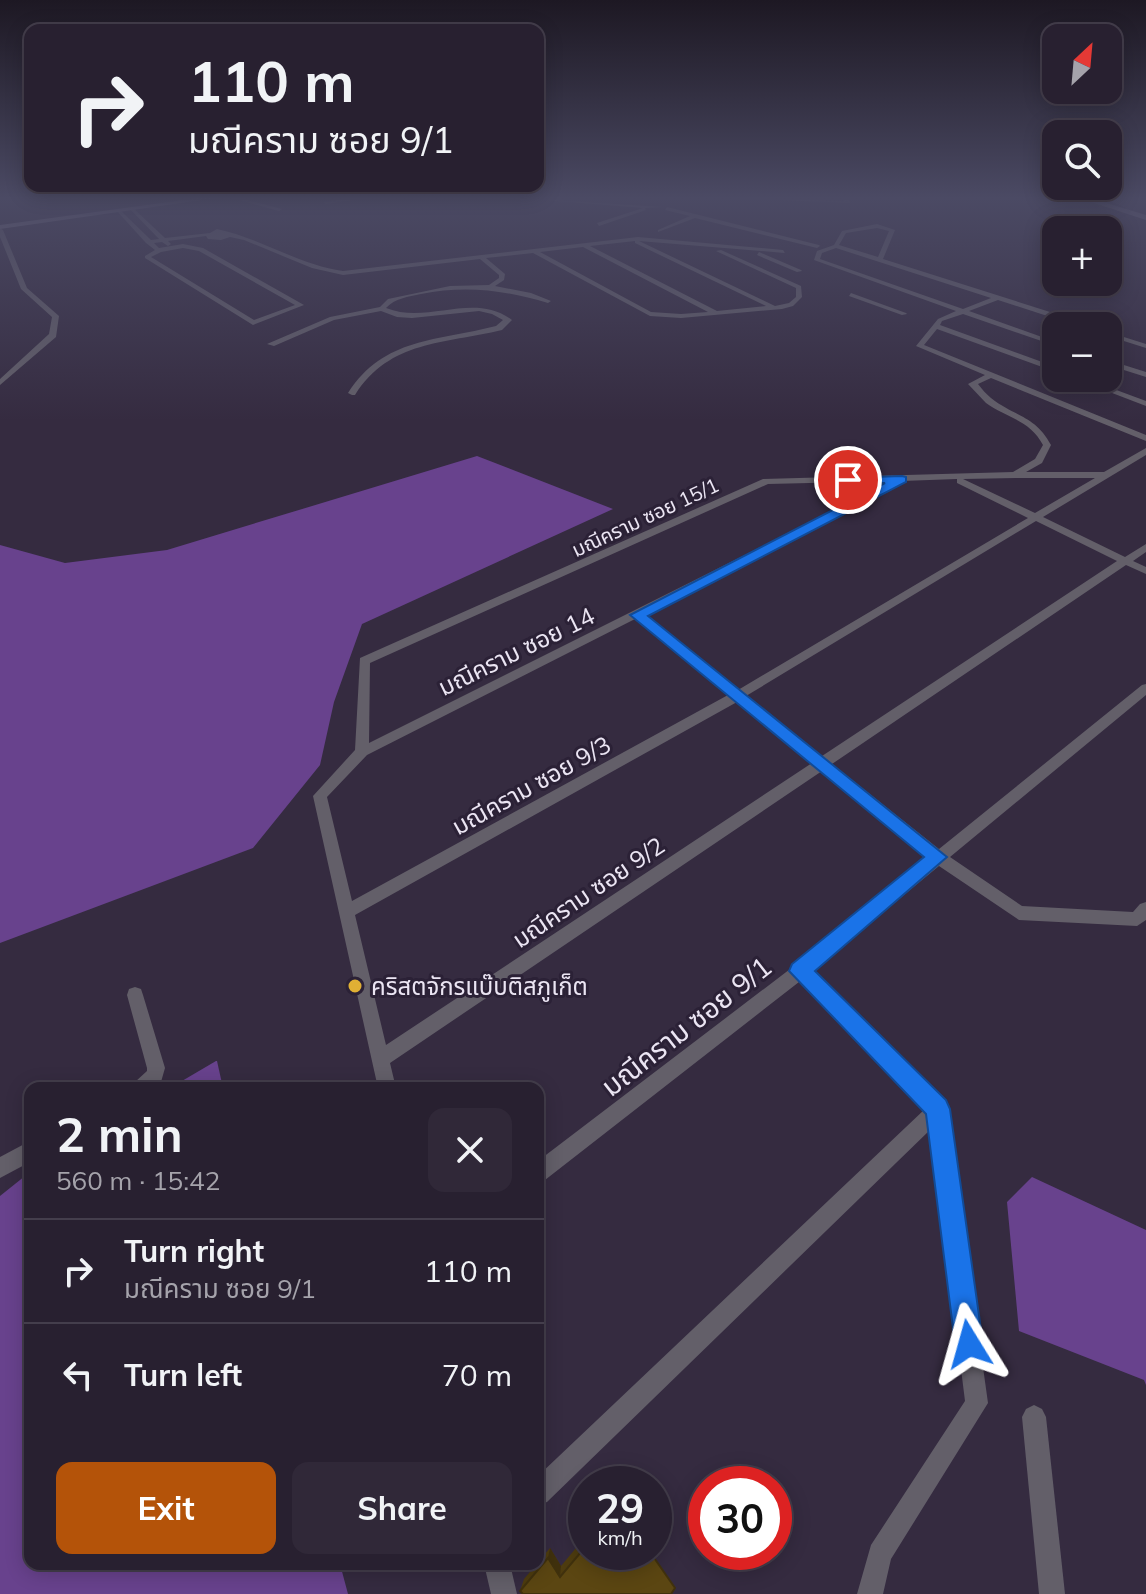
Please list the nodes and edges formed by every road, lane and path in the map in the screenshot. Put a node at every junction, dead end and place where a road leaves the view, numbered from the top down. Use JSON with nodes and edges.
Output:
{"nodes":[{"id":1,"x":18,"y":272,"type":"edge"},
{"id":2,"x":170,"y":272,"type":"edge"},
{"id":3,"x":243,"y":272,"type":"edge"},
{"id":4,"x":500,"y":272,"type":"edge"},
{"id":5,"x":572,"y":272,"type":"edge"},
{"id":6,"x":636,"y":272,"type":"edge"},
{"id":7,"x":701,"y":272,"type":"edge"},
{"id":8,"x":764,"y":272,"type":"edge"},
{"id":9,"x":853,"y":272,"type":"edge"},
{"id":10,"x":918,"y":272,"type":"edge"},
{"id":11,"x":887,"y":284,"type":"junction"},
{"id":12,"x":492,"y":285,"type":"junction"},
{"id":13,"x":875,"y":288,"type":"dead end"},
{"id":14,"x":863,"y":291,"type":"dead end"},
{"id":15,"x":851,"y":295,"type":"junction"},
{"id":16,"x":997,"y":298,"type":"junction"},
{"id":17,"x":548,"y":301,"type":"dead end"},
{"id":18,"x":845,"y":306,"type":"dead end"},
{"id":19,"x":774,"y":307,"type":"junction"},
{"id":20,"x":382,"y":309,"type":"junction"},
{"id":21,"x":962,"y":311,"type":"junction"},
{"id":22,"x":1042,"y":312,"type":"edge"},
{"id":23,"x":716,"y":313,"type":"junction"},
{"id":24,"x":904,"y":314,"type":"dead end"},
{"id":25,"x":936,"y":326,"type":"junction"},
{"id":26,"x":1122,"y":338,"type":"edge"},
{"id":27,"x":1042,"y":339,"type":"edge"},
{"id":28,"x":271,"y":344,"type":"dead end"},
{"id":29,"x":1146,"y":346,"type":"edge"},
{"id":30,"x":1042,"y":365,"type":"edge"},
{"id":31,"x":1122,"y":367,"type":"edge"},
{"id":32,"x":1146,"y":375,"type":"edge"},
{"id":33,"x":989,"y":376,"type":"junction"},
{"id":34,"x":0,"y":383,"type":"edge"},
{"id":35,"x":1114,"y":392,"type":"edge"},
{"id":36,"x":352,"y":393,"type":"dead end"},
{"id":37,"x":1146,"y":404,"type":"edge"},
{"id":38,"x":1146,"y":438,"type":"edge"},
{"id":39,"x":1146,"y":451,"type":"edge"},
{"id":40,"x":1015,"y":475,"type":"junction"},
{"id":41,"x":1108,"y":475,"type":"junction"},
{"id":42,"x":956,"y":479,"type":"junction"},
{"id":43,"x":902,"y":480,"type":"junction"},
{"id":44,"x":1034,"y":517,"type":"junction"},
{"id":45,"x":1146,"y":547,"type":"edge"},
{"id":46,"x":1126,"y":561,"type":"junction"},
{"id":47,"x":1146,"y":571,"type":"edge"},
{"id":48,"x":637,"y":615,"type":"junction"},
{"id":49,"x":1146,"y":688,"type":"edge"},
{"id":50,"x":737,"y":696,"type":"junction"},
{"id":51,"x":362,"y":752,"type":"junction"},
{"id":52,"x":823,"y":765,"type":"junction"},
{"id":53,"x":938,"y":857,"type":"junction"},
{"id":54,"x":1146,"y":909,"type":"edge"},
{"id":55,"x":346,"y":912,"type":"junction"},
{"id":56,"x":800,"y":971,"type":"junction"},
{"id":57,"x":135,"y":995,"type":"dead end"},
{"id":58,"x":380,"y":1059,"type":"junction"},
{"id":59,"x":148,"y":1082,"type":"edge"},
{"id":60,"x":386,"y":1082,"type":"edge"},
{"id":61,"x":938,"y":1109,"type":"junction"},
{"id":62,"x":24,"y":1154,"type":"edge"},
{"id":63,"x":0,"y":1168,"type":"edge"},
{"id":64,"x":544,"y":1168,"type":"edge"},
{"id":65,"x":1034,"y":1417,"type":"dead end"},
{"id":66,"x":544,"y":1487,"type":"edge"},
{"id":67,"x":498,"y":1570,"type":"edge"},
{"id":68,"x":504,"y":1594,"type":"edge"},
{"id":69,"x":870,"y":1594,"type":"edge"},
{"id":70,"x":1052,"y":1594,"type":"edge"}],
"edges":[{"from":1,"to":34,"type":"street"},
{"from":2,"to":3,"type":"street"},
{"from":4,"to":12,"type":"street"},
{"from":5,"to":23,"type":"street"},
{"from":6,"to":23,"type":"street"},
{"from":7,"to":19,"type":"street"},
{"from":8,"to":19,"type":"street"},
{"from":9,"to":11,"type":"street"},
{"from":10,"to":16,"type":"street"},
{"from":11,"to":13,"type":"street"},
{"from":11,"to":21,"type":"street"},
{"from":12,"to":17,"type":"street"},
{"from":12,"to":20,"type":"street"},
{"from":14,"to":15,"type":"street"},
{"from":15,"to":18,"type":"street"},
{"from":15,"to":24,"type":"street"},
{"from":16,"to":21,"type":"street"},
{"from":16,"to":22,"type":"street"},
{"from":19,"to":23,"type":"street"},
{"from":20,"to":28,"type":"street"},
{"from":20,"to":36,"type":"street"},
{"from":21,"to":25,"type":"street"},
{"from":21,"to":27,"type":"street"},
{"from":25,"to":30,"type":"street"},
{"from":25,"to":33,"type":"street"},
{"from":26,"to":29,"type":"street"},
{"from":31,"to":32,"type":"street"},
{"from":33,"to":38,"type":"street"},
{"from":33,"to":40,"type":"street"},
{"from":35,"to":37,"type":"street"},
{"from":39,"to":41,"type":"street","name":"มณีคราม ซอย 9/3"},
{"from":40,"to":41,"type":"street","name":"มณีคราม ซอย 15/1"},
{"from":40,"to":42,"type":"street","name":"มณีคราม ซอย 15/1"},
{"from":41,"to":44,"type":"street","name":"มณีคราม ซอย 9/3"},
{"from":42,"to":43,"type":"street","name":"มณีคราม ซอย 15/1"},
{"from":42,"to":44,"type":"street"},
{"from":43,"to":48,"type":"street","name":"มณีคราม ซอย 14"},
{"from":43,"to":51,"type":"street","name":"มณีคราม ซอย 15/1"},
{"from":44,"to":46,"type":"street"},
{"from":44,"to":50,"type":"street","name":"มณีคราม ซอย 9/3"},
{"from":45,"to":46,"type":"street","name":"มณีคราม ซอย 9/2"},
{"from":46,"to":47,"type":"street"},
{"from":46,"to":52,"type":"street","name":"มณีคราม ซอย 9/2"},
{"from":48,"to":50,"type":"street"},
{"from":48,"to":51,"type":"street","name":"มณีคราม ซอย 14"},
{"from":49,"to":53,"type":"street","name":"มณีคราม ซอย 9/1"},
{"from":50,"to":52,"type":"street"},
{"from":50,"to":55,"type":"street","name":"มณีคราม ซอย 9/3"},
{"from":51,"to":55,"type":"street","name":"มณีคราม ซอย 14"},
{"from":52,"to":53,"type":"street"},
{"from":52,"to":58,"type":"street","name":"มณีคราม ซอย 9/2"},
{"from":53,"to":54,"type":"street"},
{"from":53,"to":56,"type":"street","name":"มณีคราม ซอย 9/1"},
{"from":55,"to":58,"type":"street"},
{"from":56,"to":61,"type":"street"},
{"from":56,"to":64,"type":"street","name":"มณีคราม ซอย 9/1"},
{"from":57,"to":59,"type":"street"},
{"from":58,"to":60,"type":"street"},
{"from":61,"to":66,"type":"street"},
{"from":61,"to":69,"type":"street"},
{"from":62,"to":63,"type":"street"},
{"from":65,"to":70,"type":"street"},
{"from":67,"to":68,"type":"street"}]}
